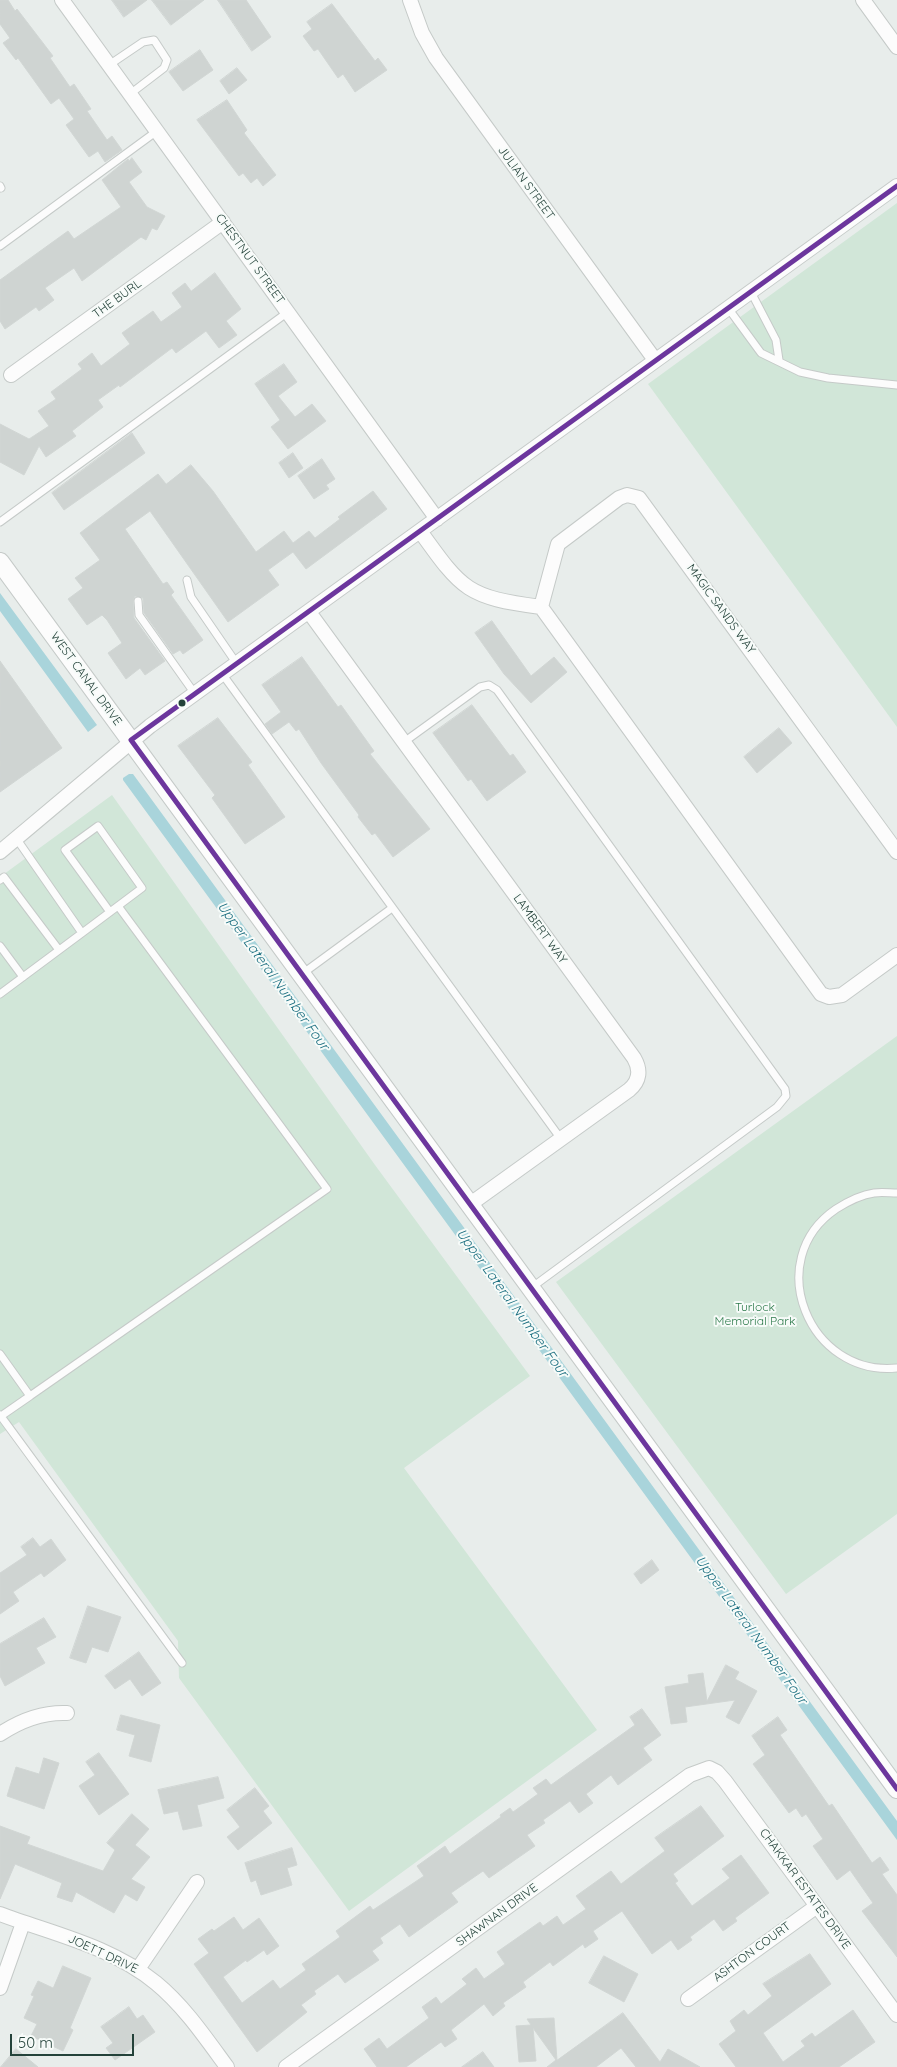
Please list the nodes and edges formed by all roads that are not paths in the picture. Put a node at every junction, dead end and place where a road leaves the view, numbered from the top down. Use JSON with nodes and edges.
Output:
{"nodes":[{"id":1,"x":62,"y":0,"type":"edge"},
{"id":2,"x":410,"y":0,"type":"edge"},
{"id":3,"x":863,"y":0,"type":"edge"},
{"id":4,"x":897,"y":47,"type":"edge"},
{"id":5,"x":109,"y":65,"type":"junction"},
{"id":6,"x":130,"y":94,"type":"junction"},
{"id":7,"x":157,"y":132,"type":"junction"},
{"id":8,"x":897,"y":186,"type":"edge"},
{"id":9,"x":223,"y":222,"type":"junction"},
{"id":10,"x":0,"y":246,"type":"edge"},
{"id":11,"x":751,"y":292,"type":"junction"},
{"id":12,"x":728,"y":308,"type":"junction"},
{"id":13,"x":288,"y":312,"type":"junction"},
{"id":14,"x":655,"y":360,"type":"junction"},
{"id":15,"x":779,"y":360,"type":"junction"},
{"id":16,"x":11,"y":375,"type":"dead end"},
{"id":17,"x":897,"y":385,"type":"edge"},
{"id":18,"x":437,"y":519,"type":"junction"},
{"id":19,"x":0,"y":522,"type":"edge"},
{"id":20,"x":420,"y":531,"type":"junction"},
{"id":21,"x":0,"y":562,"type":"edge"},
{"id":22,"x":187,"y":580,"type":"dead end"},
{"id":23,"x":138,"y":602,"type":"dead end"},
{"id":24,"x":540,"y":607,"type":"junction"},
{"id":25,"x":310,"y":612,"type":"junction"},
{"id":26,"x":237,"y":664,"type":"junction"},
{"id":27,"x":222,"y":675,"type":"junction"},
{"id":28,"x":195,"y":695,"type":"junction"},
{"id":29,"x":131,"y":740,"type":"junction"},
{"id":30,"x":404,"y":742,"type":"junction"},
{"id":31,"x":16,"y":838,"type":"junction"},
{"id":32,"x":0,"y":852,"type":"edge"},
{"id":33,"x":897,"y":852,"type":"edge"},
{"id":34,"x":0,"y":880,"type":"edge"},
{"id":35,"x":118,"y":906,"type":"junction"},
{"id":36,"x":392,"y":908,"type":"junction"},
{"id":37,"x":110,"y":912,"type":"junction"},
{"id":38,"x":82,"y":933,"type":"junction"},
{"id":39,"x":0,"y":946,"type":"edge"},
{"id":40,"x":59,"y":950,"type":"junction"},
{"id":41,"x":897,"y":955,"type":"edge"},
{"id":42,"x":302,"y":974,"type":"junction"},
{"id":43,"x":23,"y":977,"type":"junction"},
{"id":44,"x":0,"y":994,"type":"edge"},
{"id":45,"x":561,"y":1140,"type":"junction"},
{"id":46,"x":897,"y":1193,"type":"edge"},
{"id":47,"x":470,"y":1205,"type":"junction"},
{"id":48,"x":530,"y":1289,"type":"junction"},
{"id":49,"x":0,"y":1354,"type":"edge"},
{"id":50,"x":897,"y":1368,"type":"edge"},
{"id":51,"x":30,"y":1396,"type":"junction"},
{"id":52,"x":1,"y":1416,"type":"edge"},
{"id":53,"x":182,"y":1663,"type":"dead end"},
{"id":54,"x":68,"y":1713,"type":"dead end"},
{"id":55,"x":0,"y":1734,"type":"edge"},
{"id":56,"x":709,"y":1768,"type":"joint"},
{"id":57,"x":897,"y":1789,"type":"edge"},
{"id":58,"x":197,"y":1882,"type":"dead end"},
{"id":59,"x":817,"y":1906,"type":"junction"},
{"id":60,"x":0,"y":1914,"type":"edge"},
{"id":61,"x":23,"y":1923,"type":"junction"},
{"id":62,"x":138,"y":1970,"type":"junction"},
{"id":63,"x":0,"y":1988,"type":"edge"},
{"id":64,"x":688,"y":1999,"type":"dead end"},
{"id":65,"x":897,"y":2015,"type":"edge"},
{"id":66,"x":226,"y":2067,"type":"edge"},
{"id":67,"x":286,"y":2067,"type":"edge"}],
"edges":[{"from":1,"to":5,"type":"street","name":"CHESTNUT STREET"},
{"from":2,"to":14,"type":"street","name":"JULIAN STREET"},
{"from":3,"to":4,"type":"street"},
{"from":5,"to":6,"type":"street","name":"CHESTNUT STREET"},
{"from":5,"to":6,"type":"lane"},
{"from":6,"to":7,"type":"street","name":"CHESTNUT STREET"},
{"from":7,"to":9,"type":"street","name":"CHESTNUT STREET"},
{"from":7,"to":10,"type":"lane"},
{"from":8,"to":11,"type":"street"},
{"from":9,"to":13,"type":"street","name":"CHESTNUT STREET"},
{"from":9,"to":16,"type":"street","name":"THE BURL"},
{"from":11,"to":12,"type":"street"},
{"from":11,"to":15,"type":"lane"},
{"from":12,"to":14,"type":"street"},
{"from":12,"to":15,"type":"lane"},
{"from":13,"to":18,"type":"street","name":"CHESTNUT STREET"},
{"from":13,"to":19,"type":"lane"},
{"from":14,"to":18,"type":"street"},
{"from":15,"to":17,"type":"lane"},
{"from":18,"to":20,"type":"street"},
{"from":20,"to":24,"type":"street"},
{"from":20,"to":25,"type":"street"},
{"from":21,"to":29,"type":"street","name":"WEST CANAL DRIVE"},
{"from":22,"to":26,"type":"lane"},
{"from":23,"to":28,"type":"lane"},
{"from":24,"to":33,"type":"street","name":"MAGIC SANDS WAY"},
{"from":24,"to":41,"type":"street"},
{"from":25,"to":26,"type":"street"},
{"from":25,"to":30,"type":"street","name":"LAMBERT WAY"},
{"from":26,"to":27,"type":"street"},
{"from":27,"to":28,"type":"street"},
{"from":27,"to":36,"type":"lane"},
{"from":28,"to":29,"type":"street"},
{"from":29,"to":31,"type":"street"},
{"from":29,"to":42,"type":"street","name":"WEST CANAL DRIVE"},
{"from":30,"to":45,"type":"street","name":"LAMBERT WAY"},
{"from":30,"to":48,"type":"lane"},
{"from":31,"to":32,"type":"street"},
{"from":31,"to":38,"type":"lane"},
{"from":34,"to":40,"type":"lane"},
{"from":35,"to":37,"type":"lane"},
{"from":35,"to":37,"type":"lane"},
{"from":35,"to":51,"type":"lane"},
{"from":36,"to":42,"type":"lane"},
{"from":36,"to":45,"type":"lane"},
{"from":37,"to":38,"type":"lane"},
{"from":38,"to":40,"type":"lane"},
{"from":39,"to":43,"type":"lane"},
{"from":40,"to":43,"type":"lane"},
{"from":42,"to":47,"type":"street","name":"WEST CANAL DRIVE"},
{"from":43,"to":44,"type":"lane"},
{"from":45,"to":47,"type":"street","name":"LAMBERT WAY"},
{"from":46,"to":50,"type":"lane"},
{"from":47,"to":48,"type":"street","name":"WEST CANAL DRIVE"},
{"from":48,"to":57,"type":"street","name":"WEST CANAL DRIVE"},
{"from":49,"to":51,"type":"lane"},
{"from":51,"to":52,"type":"lane"},
{"from":52,"to":53,"type":"lane"},
{"from":54,"to":55,"type":"street"},
{"from":56,"to":59,"type":"street","name":"CHAKKAR ESTATES DRIVE"},
{"from":56,"to":67,"type":"street","name":"SHAWNAN DRIVE"},
{"from":58,"to":62,"type":"street"},
{"from":59,"to":64,"type":"street","name":"ASHTON COURT"},
{"from":59,"to":65,"type":"street","name":"CHAKKAR ESTATES DRIVE"},
{"from":60,"to":61,"type":"street","name":"JOETT DRIVE"},
{"from":61,"to":62,"type":"street","name":"JOETT DRIVE"},
{"from":61,"to":63,"type":"street"},
{"from":62,"to":66,"type":"street","name":"JOETT DRIVE"}]}
